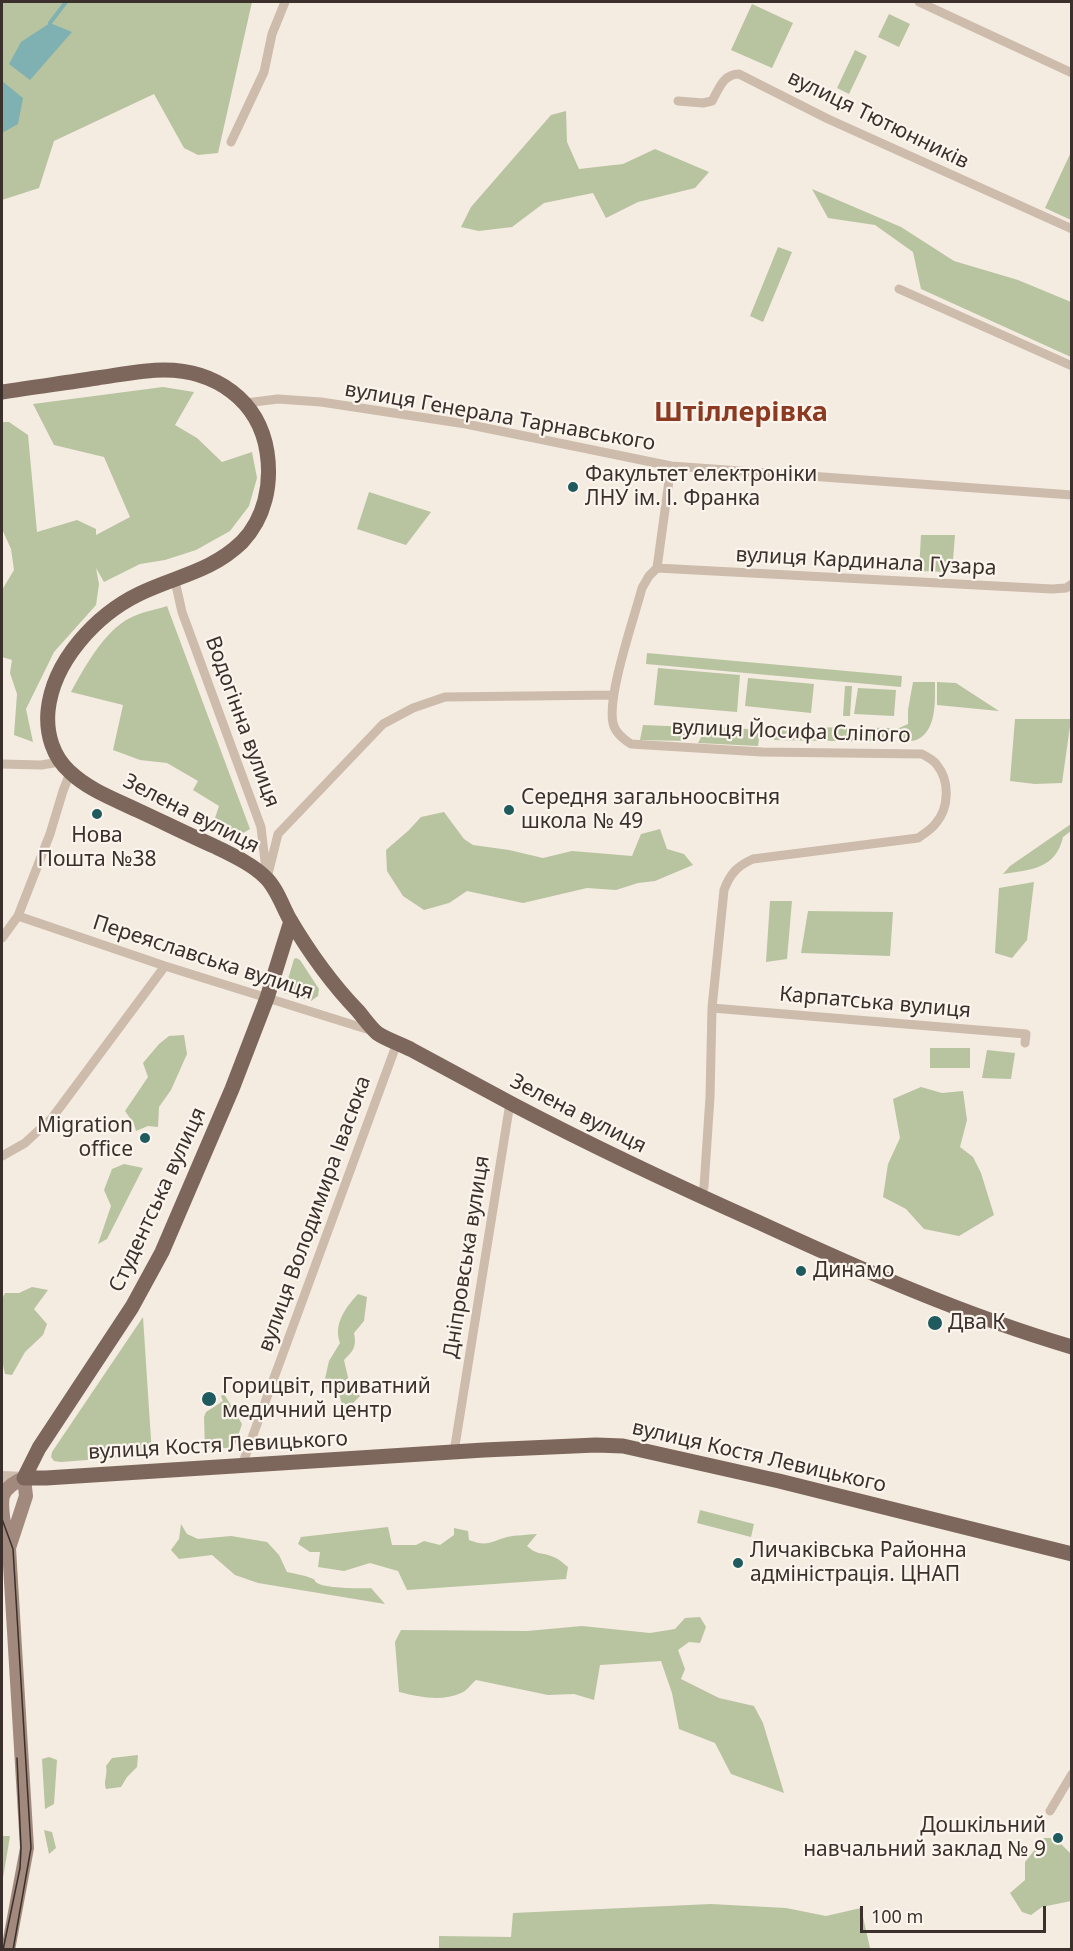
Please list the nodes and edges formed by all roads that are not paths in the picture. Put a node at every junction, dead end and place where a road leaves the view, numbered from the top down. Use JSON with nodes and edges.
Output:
{"nodes":[{"id":1,"x":285,"y":2,"type":"edge"},
{"id":2,"x":919,"y":2,"type":"edge"},
{"id":3,"x":1071,"y":73,"type":"edge"},
{"id":4,"x":678,"y":101,"type":"dead end"},
{"id":5,"x":231,"y":142,"type":"dead end"},
{"id":6,"x":1071,"y":229,"type":"edge"},
{"id":7,"x":899,"y":290,"type":"dead end"},
{"id":8,"x":1071,"y":366,"type":"edge"},
{"id":9,"x":2,"y":392,"type":"edge"},
{"id":10,"x":246,"y":403,"type":"junction"},
{"id":11,"x":671,"y":466,"type":"junction"},
{"id":12,"x":1071,"y":495,"type":"edge"},
{"id":13,"x":657,"y":568,"type":"junction"},
{"id":14,"x":175,"y":581,"type":"junction"},
{"id":15,"x":1071,"y":584,"type":"edge"},
{"id":16,"x":613,"y":695,"type":"junction"},
{"id":17,"x":2,"y":764,"type":"edge"},
{"id":18,"x":65,"y":767,"type":"junction"},
{"id":19,"x":267,"y":878,"type":"junction"},
{"id":20,"x":18,"y":916,"type":"junction"},
{"id":21,"x":291,"y":921,"type":"junction"},
{"id":22,"x":2,"y":938,"type":"edge"},
{"id":23,"x":165,"y":966,"type":"junction"},
{"id":24,"x":267,"y":998,"type":"junction"},
{"id":25,"x":712,"y":1008,"type":"junction"},
{"id":26,"x":378,"y":1033,"type":"junction"},
{"id":27,"x":397,"y":1043,"type":"junction"},
{"id":28,"x":1025,"y":1043,"type":"dead end"},
{"id":29,"x":510,"y":1103,"type":"junction"},
{"id":30,"x":2,"y":1156,"type":"edge"},
{"id":31,"x":700,"y":1197,"type":"junction"},
{"id":32,"x":1071,"y":1347,"type":"edge"},
{"id":33,"x":454,"y":1452,"type":"junction"},
{"id":34,"x":242,"y":1465,"type":"junction"},
{"id":35,"x":2,"y":1477,"type":"edge"},
{"id":36,"x":24,"y":1478,"type":"junction"},
{"id":37,"x":9,"y":1548,"type":"junction"},
{"id":38,"x":1071,"y":1554,"type":"edge"},
{"id":39,"x":1071,"y":1774,"type":"edge"},
{"id":40,"x":1050,"y":1811,"type":"dead end"},
{"id":41,"x":8,"y":1950,"type":"edge"}],
"edges":[{"from":1,"to":5,"type":"street"},
{"from":2,"to":3,"type":"street"},
{"from":4,"to":6,"type":"street","name":"вулиця Тютюнників"},
{"from":7,"to":8,"type":"street"},
{"from":9,"to":10,"type":"main road"},
{"from":10,"to":11,"type":"street","name":"вулиця Генерала Тарнавського"},
{"from":10,"to":14,"type":"main road"},
{"from":11,"to":12,"type":"street","name":"вулиця Генерала Тарнавського"},
{"from":11,"to":13,"type":"street"},
{"from":13,"to":15,"type":"street","name":"вулиця Кардинала Гузара"},
{"from":13,"to":16,"type":"street","name":"вулиця Йосифа Сліпого"},
{"from":14,"to":18,"type":"main road"},
{"from":14,"to":19,"type":"street","name":"Водогінна вулиця"},
{"from":16,"to":19,"type":"street"},
{"from":16,"to":25,"type":"street","name":"вулиця Йосифа Сліпого"},
{"from":17,"to":18,"type":"street"},
{"from":18,"to":19,"type":"main road","name":"Зелена вулиця"},
{"from":18,"to":20,"type":"street"},
{"from":19,"to":21,"type":"main road","name":"Зелена вулиця"},
{"from":20,"to":22,"type":"street"},
{"from":20,"to":23,"type":"street","name":"Переяславська вулиця"},
{"from":21,"to":24,"type":"main road","name":"Студентська вулиця"},
{"from":21,"to":26,"type":"main road","name":"Зелена вулиця"},
{"from":23,"to":24,"type":"street","name":"Переяславська вулиця"},
{"from":23,"to":30,"type":"street"},
{"from":24,"to":26,"type":"street","name":"Переяславська вулиця"},
{"from":24,"to":36,"type":"main road","name":"Студентська вулиця"},
{"from":25,"to":28,"type":"street","name":"Карпатська вулиця"},
{"from":25,"to":31,"type":"street","name":"вулиця Йосифа Сліпого"},
{"from":26,"to":27,"type":"main road","name":"Зелена вулиця"},
{"from":27,"to":29,"type":"main road","name":"Зелена вулиця"},
{"from":27,"to":34,"type":"street","name":"вулиця Володимира Івасюка"},
{"from":29,"to":31,"type":"main road","name":"Зелена вулиця"},
{"from":29,"to":33,"type":"street","name":"Дніпровська вулиця"},
{"from":31,"to":32,"type":"main road","name":"Зелена вулиця"},
{"from":33,"to":34,"type":"main road","name":"вулиця Костя Левицького"},
{"from":33,"to":38,"type":"main road","name":"вулиця Костя Левицького"},
{"from":34,"to":36,"type":"main road","name":"вулиця Костя Левицького"},
{"from":35,"to":36,"type":"street","name":"вулиця Костя Левицького"},
{"from":36,"to":37,"type":"main road"},
{"from":36,"to":37,"type":"main road"},
{"from":37,"to":41,"type":"main road"},
{"from":39,"to":40,"type":"street"}]}
